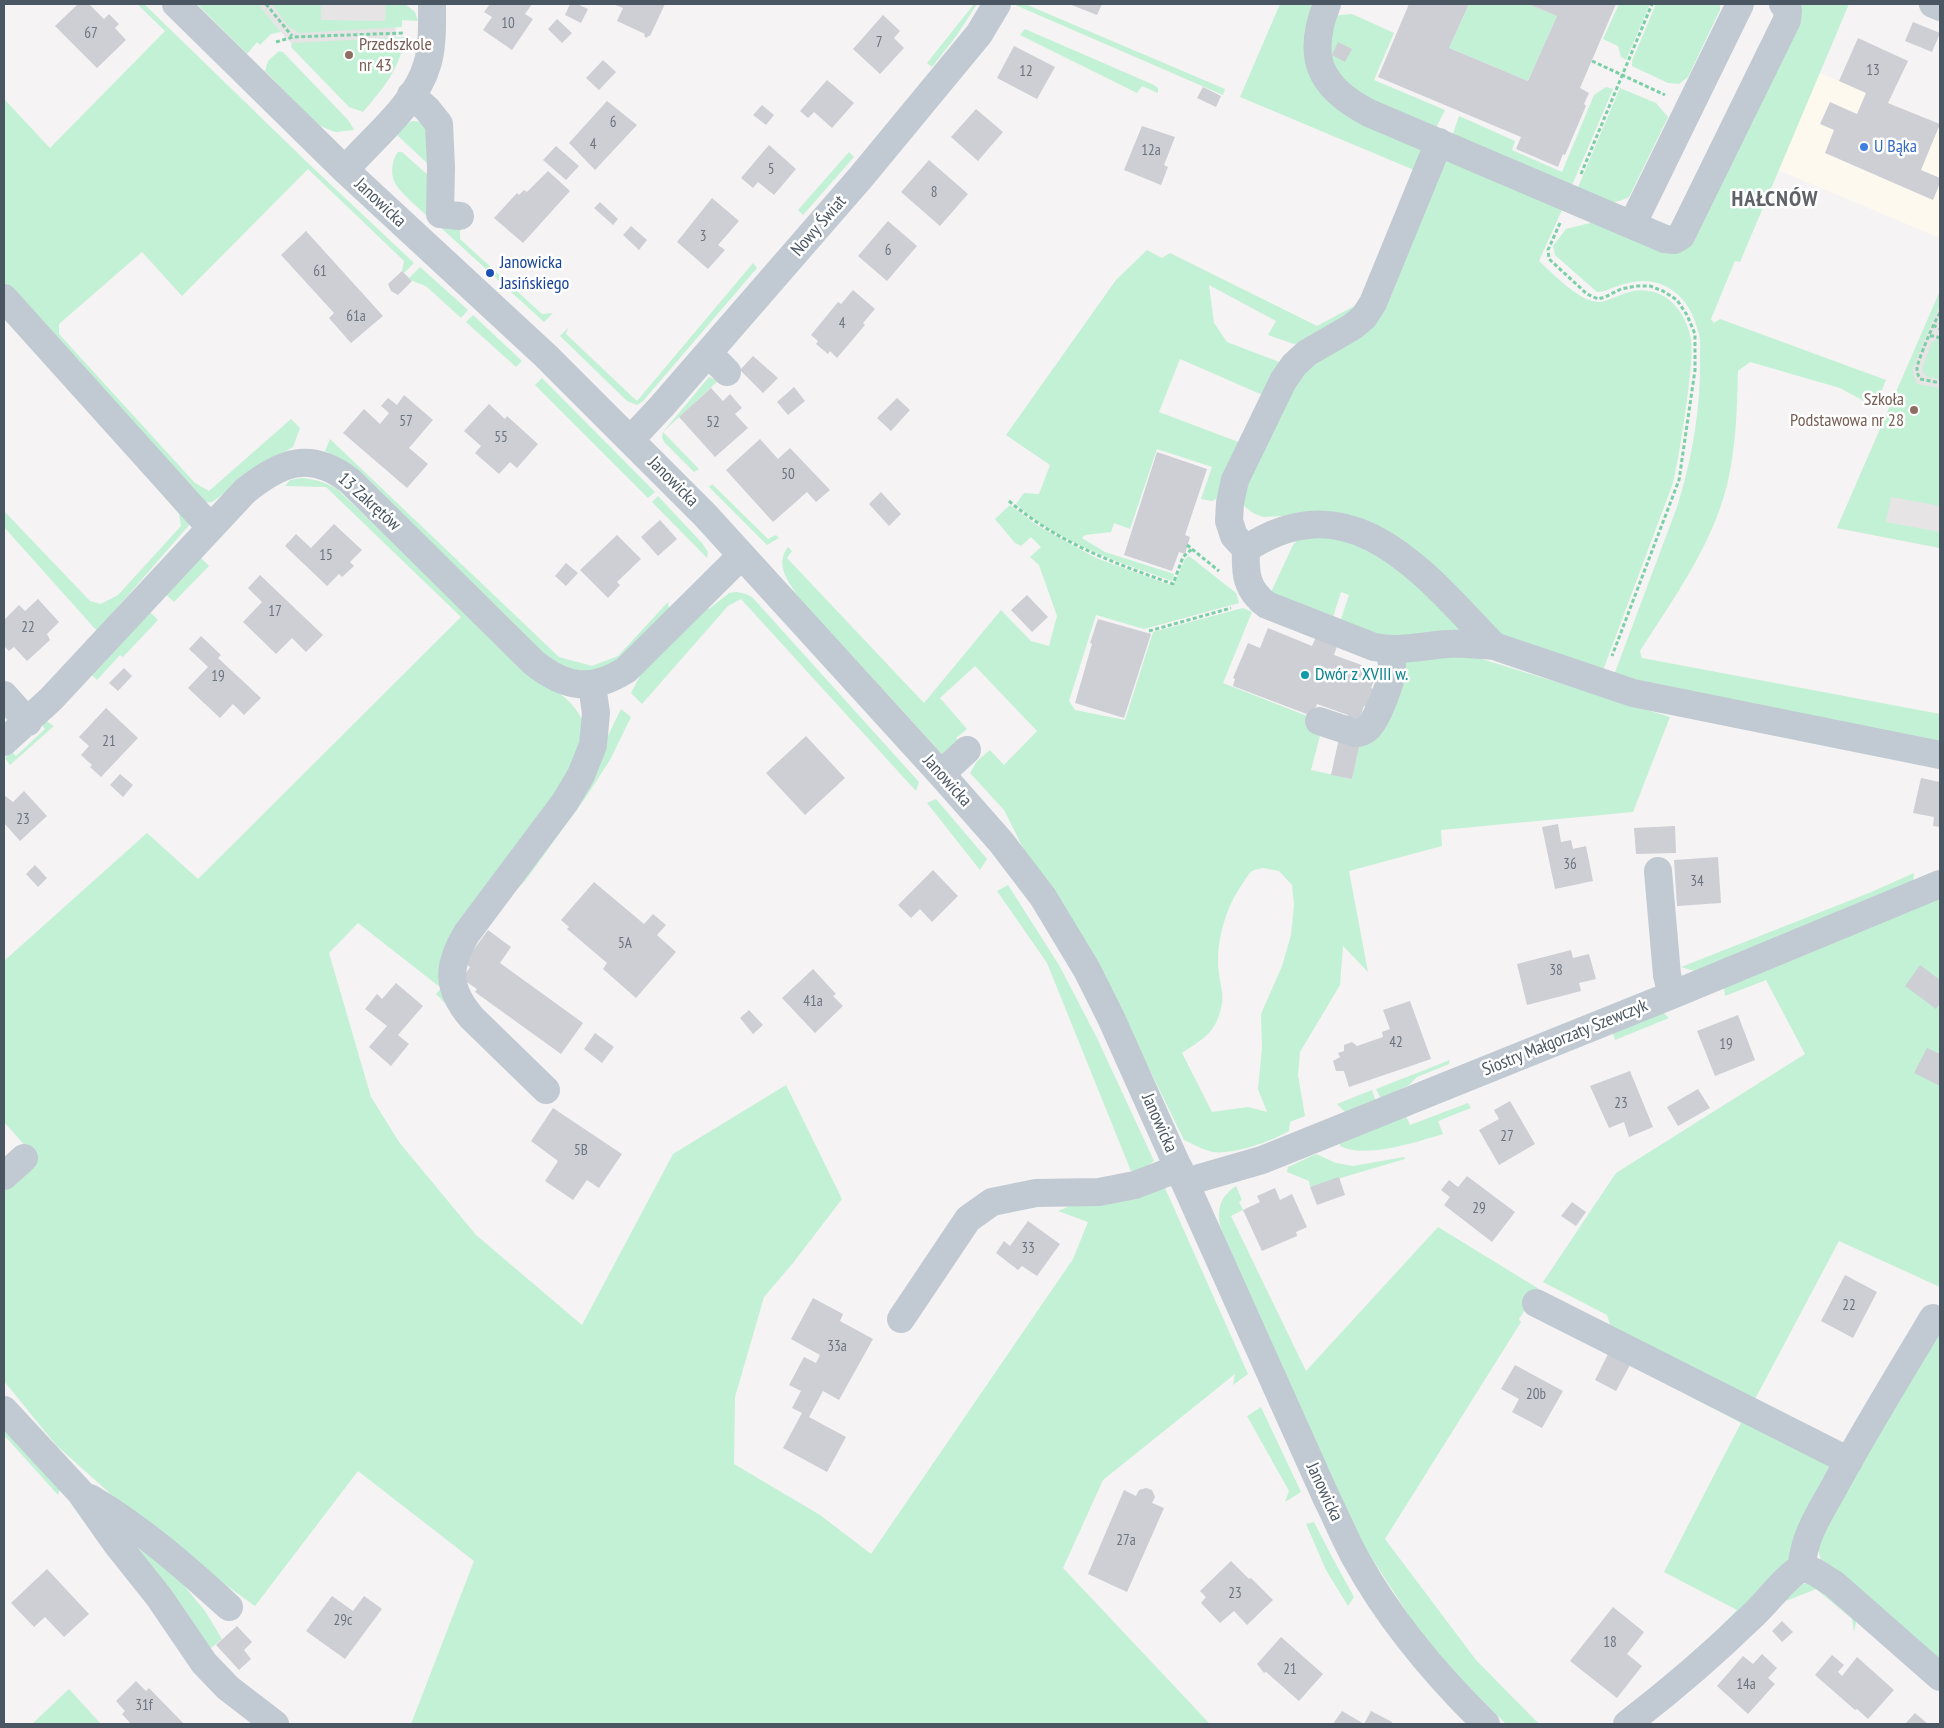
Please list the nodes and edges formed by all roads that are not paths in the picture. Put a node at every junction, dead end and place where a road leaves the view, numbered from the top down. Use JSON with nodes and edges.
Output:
{"nodes":[{"id":1,"x":176,"y":4,"type":"edge"},
{"id":2,"x":432,"y":4,"type":"edge"},
{"id":3,"x":997,"y":4,"type":"edge"},
{"id":4,"x":1327,"y":4,"type":"edge"},
{"id":5,"x":1740,"y":4,"type":"edge"},
{"id":6,"x":1784,"y":4,"type":"edge"},
{"id":7,"x":1933,"y":4,"type":"edge"},
{"id":8,"x":1940,"y":7,"type":"edge"},
{"id":9,"x":411,"y":95,"type":"junction"},
{"id":10,"x":1439,"y":142,"type":"junction"},
{"id":11,"x":345,"y":170,"type":"junction"},
{"id":12,"x":460,"y":216,"type":"dead end"},
{"id":13,"x":1632,"y":225,"type":"junction"},
{"id":14,"x":4,"y":298,"type":"edge"},
{"id":15,"x":708,"y":353,"type":"junction"},
{"id":16,"x":727,"y":372,"type":"dead end"},
{"id":17,"x":631,"y":440,"type":"junction"},
{"id":18,"x":210,"y":527,"type":"junction"},
{"id":19,"x":1246,"y":549,"type":"junction"},
{"id":20,"x":741,"y":556,"type":"junction"},
{"id":21,"x":1494,"y":646,"type":"junction"},
{"id":22,"x":1390,"y":650,"type":"junction"},
{"id":23,"x":592,"y":685,"type":"junction"},
{"id":24,"x":4,"y":695,"type":"edge"},
{"id":25,"x":1319,"y":721,"type":"dead end"},
{"id":26,"x":28,"y":722,"type":"junction"},
{"id":27,"x":4,"y":742,"type":"edge"},
{"id":28,"x":967,"y":750,"type":"dead end"},
{"id":29,"x":1940,"y":754,"type":"edge"},
{"id":30,"x":941,"y":774,"type":"junction"},
{"id":31,"x":1658,"y":871,"type":"dead end"},
{"id":32,"x":1940,"y":884,"type":"edge"},
{"id":33,"x":1672,"y":995,"type":"junction"},
{"id":34,"x":546,"y":1090,"type":"dead end"},
{"id":35,"x":1182,"y":1175,"type":"junction"},
{"id":36,"x":1536,"y":1303,"type":"dead end"},
{"id":37,"x":1933,"y":1318,"type":"dead end"},
{"id":38,"x":901,"y":1320,"type":"dead end"},
{"id":39,"x":4,"y":1410,"type":"edge"},
{"id":40,"x":1849,"y":1461,"type":"junction"},
{"id":41,"x":80,"y":1492,"type":"junction"},
{"id":42,"x":1802,"y":1567,"type":"junction"},
{"id":43,"x":229,"y":1607,"type":"dead end"},
{"id":44,"x":1940,"y":1677,"type":"edge"},
{"id":45,"x":275,"y":1724,"type":"edge"},
{"id":46,"x":1486,"y":1724,"type":"edge"},
{"id":47,"x":1627,"y":1724,"type":"edge"}],
"edges":[{"from":1,"to":11,"type":"street","name":"Janowicka"},
{"from":2,"to":9,"type":"street"},
{"from":3,"to":15,"type":"street","name":"Nowy Świat"},
{"from":4,"to":10,"type":"street"},
{"from":5,"to":13,"type":"street"},
{"from":6,"to":13,"type":"street"},
{"from":7,"to":8,"type":"street"},
{"from":9,"to":11,"type":"street"},
{"from":9,"to":12,"type":"street"},
{"from":10,"to":13,"type":"street"},
{"from":10,"to":19,"type":"street"},
{"from":11,"to":17,"type":"street","name":"Janowicka"},
{"from":14,"to":18,"type":"street"},
{"from":15,"to":16,"type":"street"},
{"from":15,"to":17,"type":"street","name":"Nowy Świat"},
{"from":17,"to":20,"type":"street","name":"Janowicka"},
{"from":18,"to":23,"type":"street","name":"13 Zakrętów"},
{"from":18,"to":26,"type":"street","name":"13 Zakrętów"},
{"from":19,"to":21,"type":"street"},
{"from":19,"to":22,"type":"street"},
{"from":20,"to":23,"type":"street","name":"13 Zakrętów"},
{"from":20,"to":30,"type":"street","name":"Janowicka"},
{"from":21,"to":22,"type":"street"},
{"from":21,"to":29,"type":"street"},
{"from":22,"to":25,"type":"street"},
{"from":23,"to":34,"type":"street"},
{"from":24,"to":26,"type":"street"},
{"from":26,"to":27,"type":"street","name":"13 Zakrętów"},
{"from":28,"to":30,"type":"street"},
{"from":30,"to":35,"type":"street","name":"Janowicka"},
{"from":31,"to":33,"type":"street"},
{"from":32,"to":33,"type":"street","name":"Siostry Małgorzaty Szewczyk"},
{"from":33,"to":35,"type":"street","name":"Siostry Małgorzaty Szewczyk"},
{"from":35,"to":38,"type":"street","name":"Siostry Małgorzaty Szewczyk"},
{"from":35,"to":46,"type":"street","name":"Janowicka"},
{"from":36,"to":40,"type":"street"},
{"from":37,"to":40,"type":"street"},
{"from":39,"to":41,"type":"street"},
{"from":40,"to":42,"type":"street"},
{"from":41,"to":43,"type":"street"},
{"from":41,"to":45,"type":"street"},
{"from":42,"to":44,"type":"street"},
{"from":42,"to":47,"type":"street"}]}
